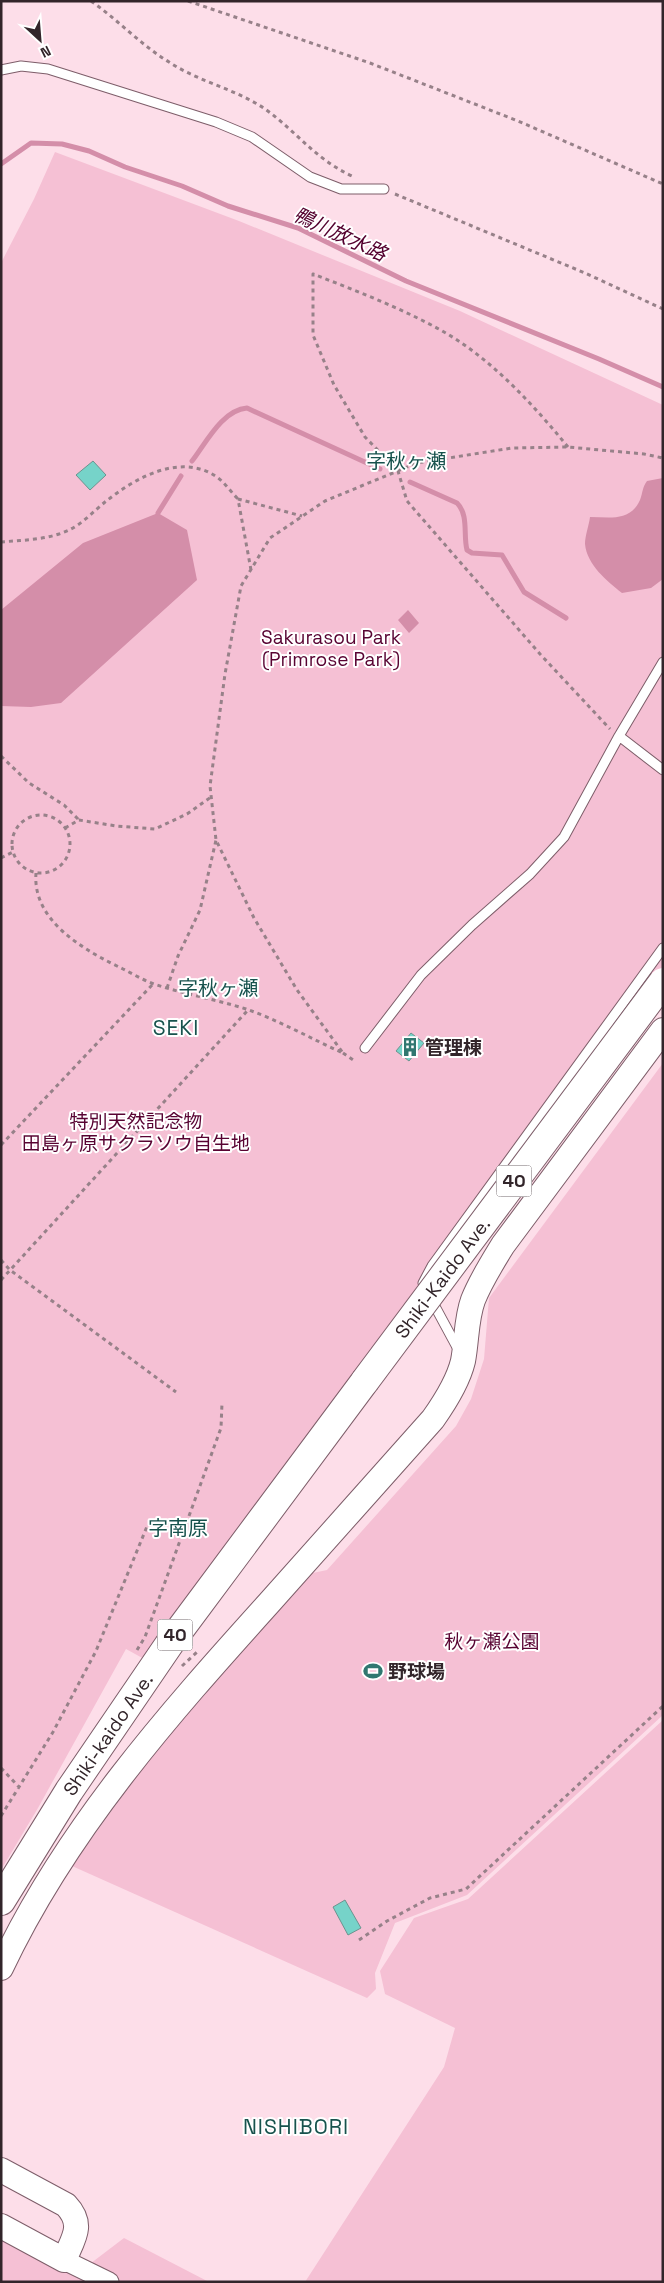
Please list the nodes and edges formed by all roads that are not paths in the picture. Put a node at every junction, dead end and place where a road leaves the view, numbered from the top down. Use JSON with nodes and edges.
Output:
{"nodes":[{"id":1,"x":1,"y":70,"type":"edge"},
{"id":2,"x":384,"y":189,"type":"road end"},
{"id":3,"x":663,"y":662,"type":"edge"},
{"id":4,"x":619,"y":736,"type":"junction"},
{"id":5,"x":663,"y":770,"type":"edge"},
{"id":6,"x":663,"y":948,"type":"edge"},
{"id":7,"x":663,"y":982,"type":"edge"},
{"id":8,"x":663,"y":1030,"type":"edge"},
{"id":9,"x":364,"y":1048,"type":"dead end"},
{"id":10,"x":463,"y":1362,"type":"junction"},
{"id":11,"x":365,"y":1381,"type":"joint"},
{"id":12,"x":1,"y":1901,"type":"edge"},
{"id":13,"x":1,"y":1968,"type":"edge"},
{"id":14,"x":1,"y":2170,"type":"edge"},
{"id":15,"x":1,"y":2226,"type":"edge"},
{"id":16,"x":64,"y":2260,"type":"junction"},
{"id":17,"x":109,"y":2282,"type":"edge"}],
"edges":[{"from":1,"to":2,"type":"lane"},
{"from":3,"to":4,"type":"lane"},
{"from":4,"to":5,"type":"lane"},
{"from":4,"to":9,"type":"lane"},
{"from":6,"to":10,"type":"lane"},
{"from":7,"to":11,"type":"main road","name":"Shiki-Kaido Ave.","number":"40","bridge":true},
{"from":8,"to":10,"type":"street"},
{"from":10,"to":13,"type":"street"},
{"from":11,"to":12,"type":"main road","name":"Shiki-kaido Ave.","number":"40"},
{"from":14,"to":16,"type":"street"},
{"from":15,"to":16,"type":"street"},
{"from":16,"to":17,"type":"street"}]}
